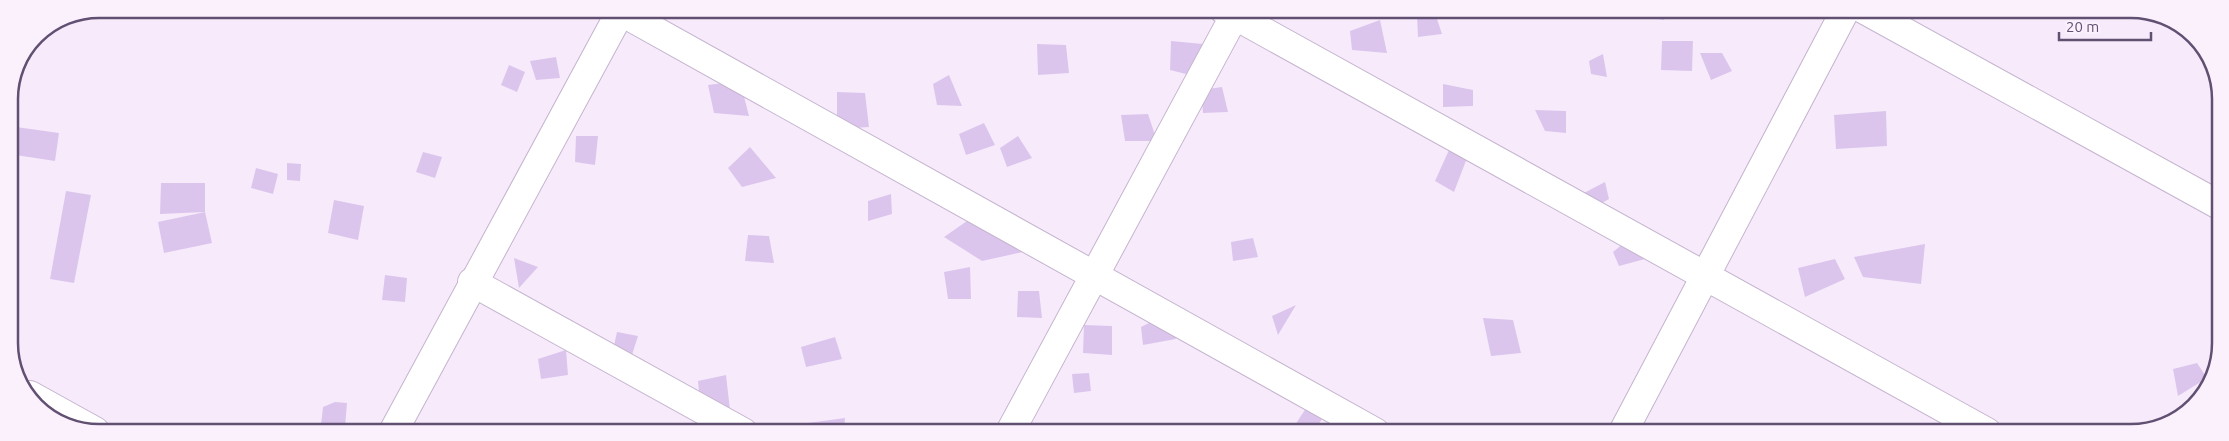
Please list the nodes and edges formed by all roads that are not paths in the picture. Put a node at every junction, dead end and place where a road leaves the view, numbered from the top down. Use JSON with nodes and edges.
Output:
{"nodes":[{"id":1,"x":615,"y":18,"type":"edge"},
{"id":2,"x":633,"y":18,"type":"edge"},
{"id":3,"x":1228,"y":18,"type":"edge"},
{"id":4,"x":1244,"y":18,"type":"edge"},
{"id":5,"x":1842,"y":18,"type":"edge"},
{"id":6,"x":1878,"y":18,"type":"edge"},
{"id":7,"x":2212,"y":201,"type":"edge"},
{"id":8,"x":1094,"y":276,"type":"junction"},
{"id":9,"x":1705,"y":276,"type":"junction"},
{"id":10,"x":472,"y":282,"type":"junction"},
{"id":11,"x":47,"y":405,"type":"edge"},
{"id":12,"x":70,"y":418,"type":"edge"},
{"id":13,"x":1359,"y":423,"type":"edge"},
{"id":14,"x":1627,"y":423,"type":"edge"},
{"id":15,"x":1970,"y":423,"type":"edge"},
{"id":16,"x":397,"y":424,"type":"edge"},
{"id":17,"x":728,"y":424,"type":"edge"},
{"id":18,"x":1015,"y":424,"type":"edge"}],
"edges":[{"from":1,"to":10,"type":"street"},
{"from":2,"to":8,"type":"street"},
{"from":3,"to":8,"type":"street"},
{"from":4,"to":9,"type":"street"},
{"from":5,"to":9,"type":"street"},
{"from":6,"to":7,"type":"street"},
{"from":8,"to":13,"type":"street"},
{"from":8,"to":18,"type":"street"},
{"from":9,"to":14,"type":"street"},
{"from":9,"to":15,"type":"street"},
{"from":10,"to":16,"type":"street"},
{"from":10,"to":17,"type":"street"},
{"from":11,"to":12,"type":"street"}]}
